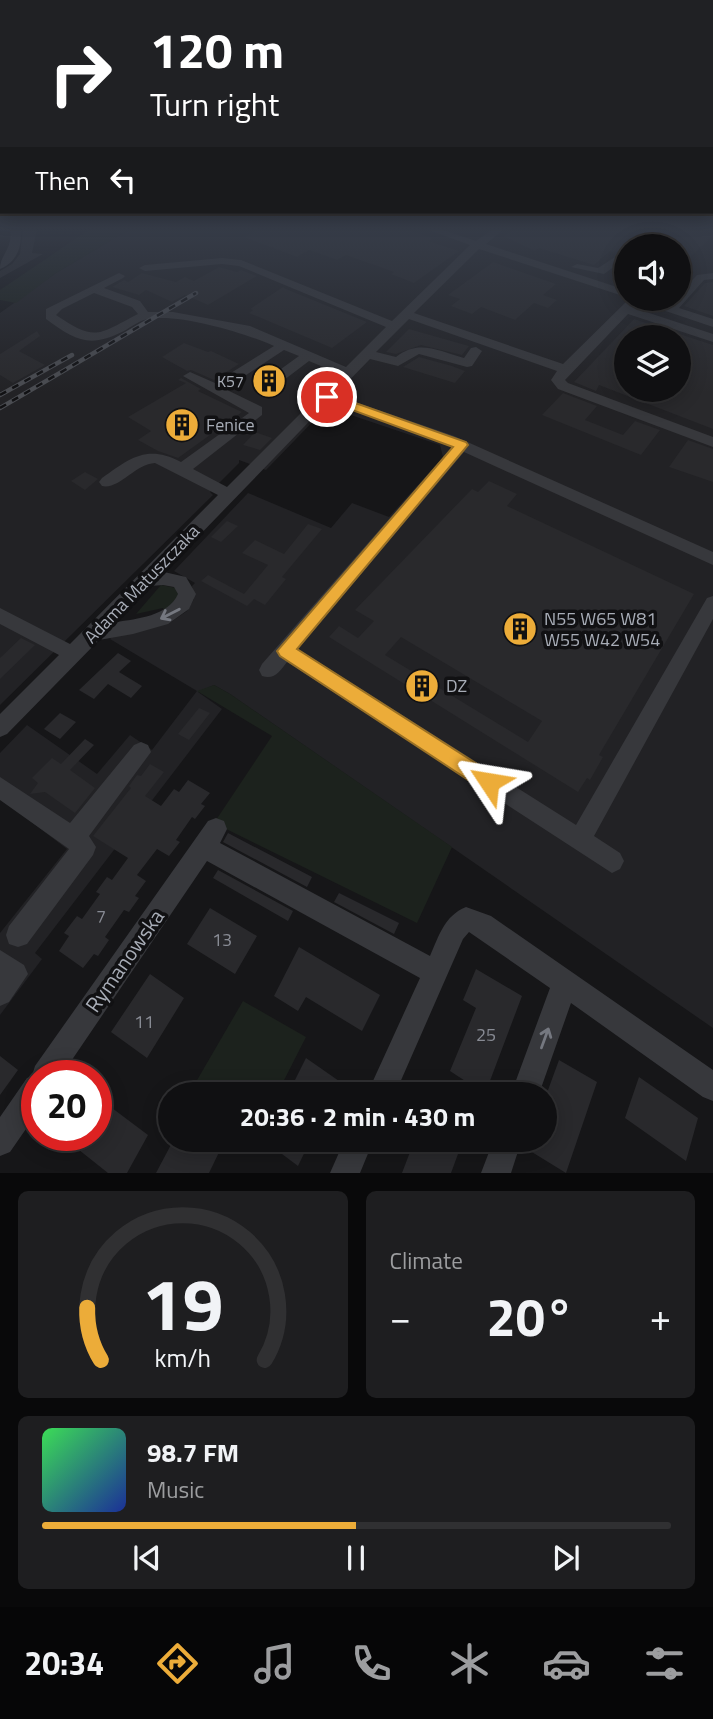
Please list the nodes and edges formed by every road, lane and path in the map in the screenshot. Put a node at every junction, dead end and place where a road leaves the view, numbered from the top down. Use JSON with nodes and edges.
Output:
{"nodes":[{"id":1,"x":102,"y":284,"type":"edge"},
{"id":2,"x":310,"y":284,"type":"joint"},
{"id":3,"x":438,"y":284,"type":"edge"},
{"id":4,"x":93,"y":288,"type":"junction"},
{"id":5,"x":347,"y":295,"type":"junction"},
{"id":6,"x":336,"y":303,"type":"junction"},
{"id":7,"x":367,"y":303,"type":"dead end"},
{"id":8,"x":624,"y":311,"type":"edge"},
{"id":9,"x":648,"y":311,"type":"edge"},
{"id":10,"x":678,"y":311,"type":"edge"},
{"id":11,"x":407,"y":314,"type":"junction"},
{"id":12,"x":145,"y":315,"type":"junction"},
{"id":13,"x":713,"y":323,"type":"edge"},
{"id":14,"x":395,"y":326,"type":"junction"},
{"id":15,"x":713,"y":338,"type":"edge"},
{"id":16,"x":285,"y":344,"type":"junction"},
{"id":17,"x":476,"y":351,"type":"dead end"},
{"id":18,"x":368,"y":354,"type":"junction"},
{"id":19,"x":309,"y":355,"type":"junction"},
{"id":20,"x":565,"y":369,"type":"junction"},
{"id":21,"x":349,"y":373,"type":"junction"},
{"id":22,"x":190,"y":376,"type":"dead end"},
{"id":23,"x":279,"y":377,"type":"dead end"},
{"id":24,"x":217,"y":388,"type":"junction"},
{"id":25,"x":327,"y":397,"type":"junction"},
{"id":26,"x":713,"y":442,"type":"edge"},
{"id":27,"x":462,"y":445,"type":"junction"},
{"id":28,"x":181,"y":470,"type":"junction"},
{"id":29,"x":107,"y":482,"type":"dead end"},
{"id":30,"x":230,"y":495,"type":"junction"},
{"id":31,"x":713,"y":559,"type":"edge"},
{"id":32,"x":146,"y":580,"type":"junction"},
{"id":33,"x":713,"y":603,"type":"edge"},
{"id":34,"x":0,"y":615,"type":"edge"},
{"id":35,"x":94,"y":633,"type":"junction"},
{"id":36,"x":286,"y":651,"type":"junction"},
{"id":37,"x":73,"y":654,"type":"junction"},
{"id":38,"x":269,"y":670,"type":"dead end"},
{"id":39,"x":0,"y":728,"type":"edge"},
{"id":40,"x":141,"y":752,"type":"dead end"},
{"id":41,"x":0,"y":787,"type":"edge"},
{"id":42,"x":72,"y":839,"type":"junction"},
{"id":43,"x":580,"y":840,"type":"junction"},
{"id":44,"x":612,"y":861,"type":"dead end"},
{"id":45,"x":18,"y":935,"type":"dead end"},
{"id":46,"x":0,"y":963,"type":"edge"},
{"id":47,"x":435,"y":973,"type":"junction"},
{"id":48,"x":565,"y":983,"type":"junction"},
{"id":49,"x":0,"y":993,"type":"edge"},
{"id":50,"x":56,"y":1060,"type":"edge"},
{"id":51,"x":385,"y":1082,"type":"edge"},
{"id":52,"x":529,"y":1082,"type":"edge"},
{"id":53,"x":713,"y":1087,"type":"edge"},
{"id":54,"x":21,"y":1111,"type":"edge"},
{"id":55,"x":0,"y":1142,"type":"edge"},
{"id":56,"x":354,"y":1152,"type":"edge"},
{"id":57,"x":503,"y":1152,"type":"edge"},
{"id":58,"x":345,"y":1173,"type":"edge"},
{"id":59,"x":496,"y":1173,"type":"edge"}],
"edges":[{"from":1,"to":4,"type":"street"},
{"from":2,"to":5,"type":"street"},
{"from":2,"to":6,"type":"street"},
{"from":3,"to":11,"type":"street","name":"Adama Matuszczaka"},
{"from":4,"to":12,"type":"street"},
{"from":4,"to":12,"type":"street"},
{"from":5,"to":6,"type":"street"},
{"from":5,"to":7,"type":"street"},
{"from":6,"to":14,"type":"street"},
{"from":8,"to":20,"type":"street"},
{"from":9,"to":15,"type":"street"},
{"from":10,"to":13,"type":"street"},
{"from":11,"to":14,"type":"street","name":"Adama Matuszczaka"},
{"from":11,"to":20,"type":"street"},
{"from":12,"to":16,"type":"street"},
{"from":14,"to":18,"type":"street","name":"Adama Matuszczaka"},
{"from":16,"to":19,"type":"street"},
{"from":16,"to":24,"type":"street"},
{"from":17,"to":18,"type":"street"},
{"from":18,"to":21,"type":"street","name":"Adama Matuszczaka"},
{"from":19,"to":21,"type":"street"},
{"from":19,"to":23,"type":"street"},
{"from":20,"to":26,"type":"street"},
{"from":21,"to":25,"type":"street","name":"Adama Matuszczaka"},
{"from":22,"to":24,"type":"street"},
{"from":24,"to":28,"type":"street"},
{"from":25,"to":27,"type":"street"},
{"from":25,"to":30,"type":"street","name":"Adama Matuszczaka"},
{"from":27,"to":31,"type":"street"},
{"from":27,"to":36,"type":"street"},
{"from":28,"to":29,"type":"street"},
{"from":28,"to":30,"type":"street"},
{"from":30,"to":32,"type":"street","name":"Adama Matuszczaka"},
{"from":32,"to":35,"type":"street","name":"Adama Matuszczaka"},
{"from":32,"to":35,"type":"street","one_way":true},
{"from":33,"to":43,"type":"street"},
{"from":34,"to":37,"type":"street"},
{"from":35,"to":37,"type":"street","name":"Adama Matuszczaka"},
{"from":36,"to":38,"type":"street"},
{"from":36,"to":43,"type":"street"},
{"from":37,"to":39,"type":"street","name":"Adama Matuszczaka"},
{"from":40,"to":42,"type":"street"},
{"from":41,"to":42,"type":"street"},
{"from":42,"to":45,"type":"street"},
{"from":43,"to":44,"type":"street"},
{"from":46,"to":49,"type":"street"},
{"from":47,"to":48,"type":"street"},
{"from":47,"to":50,"type":"street","name":"Rymanowska"},
{"from":47,"to":51,"type":"street"},
{"from":52,"to":48,"type":"street","one_way":true},
{"from":48,"to":53,"type":"street"},
{"from":54,"to":55,"type":"street"},
{"from":56,"to":58,"type":"street"},
{"from":57,"to":59,"type":"street"}]}
